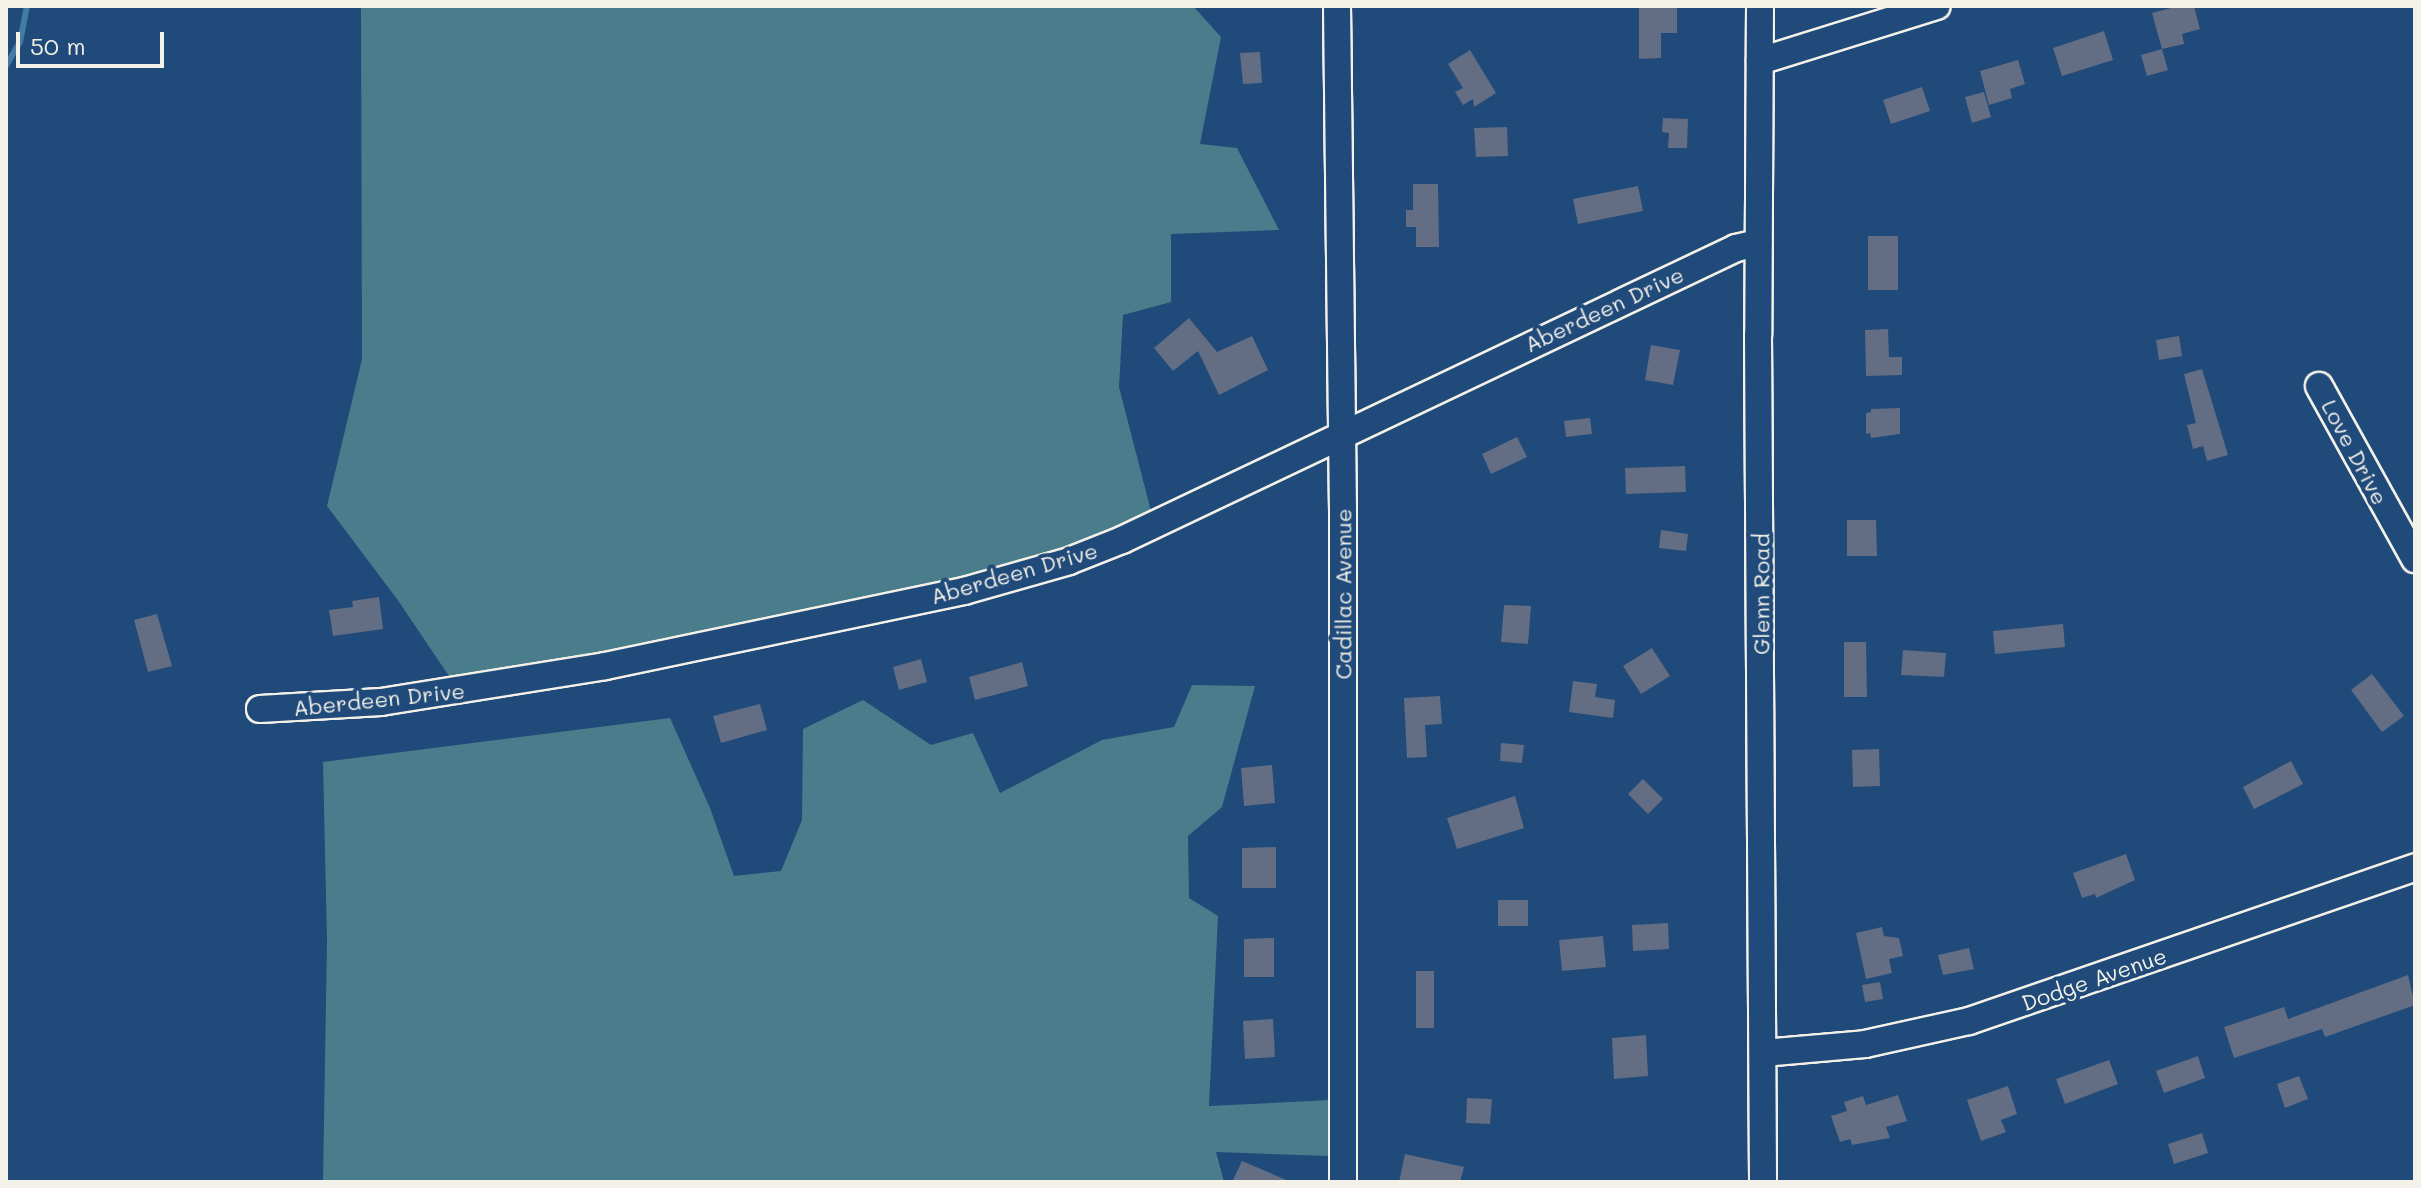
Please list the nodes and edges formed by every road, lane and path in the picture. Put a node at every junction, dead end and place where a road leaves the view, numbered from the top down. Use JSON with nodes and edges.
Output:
{"nodes":[{"id":1,"x":1337,"y":6,"type":"edge"},
{"id":2,"x":1760,"y":6,"type":"edge"},
{"id":3,"x":1937,"y":6,"type":"edge"},
{"id":4,"x":1760,"y":61,"type":"junction"},
{"id":5,"x":1758,"y":243,"type":"junction"},
{"id":6,"x":2319,"y":386,"type":"dead end"},
{"id":7,"x":1342,"y":433,"type":"junction"},
{"id":8,"x":2415,"y":559,"type":"edge"},
{"id":9,"x":260,"y":709,"type":"dead end"},
{"id":10,"x":2415,"y":867,"type":"edge"},
{"id":11,"x":1763,"y":1053,"type":"junction"},
{"id":12,"x":1343,"y":1182,"type":"edge"},
{"id":13,"x":1763,"y":1182,"type":"edge"}],
"edges":[{"from":1,"to":7,"type":"street","name":"Cadillac Avenue"},
{"from":2,"to":4,"type":"street","name":"Glenn Road"},
{"from":3,"to":4,"type":"street"},
{"from":4,"to":5,"type":"street","name":"Glenn Road"},
{"from":5,"to":7,"type":"street","name":"Aberdeen Drive"},
{"from":5,"to":11,"type":"street","name":"Glenn Road"},
{"from":6,"to":8,"type":"street","name":"Love Drive"},
{"from":7,"to":9,"type":"street","name":"Aberdeen Drive"},
{"from":7,"to":12,"type":"street","name":"Cadillac Avenue"},
{"from":10,"to":11,"type":"street","name":"Dodge Avenue"},
{"from":11,"to":13,"type":"street","name":"Glenn Road"}]}
